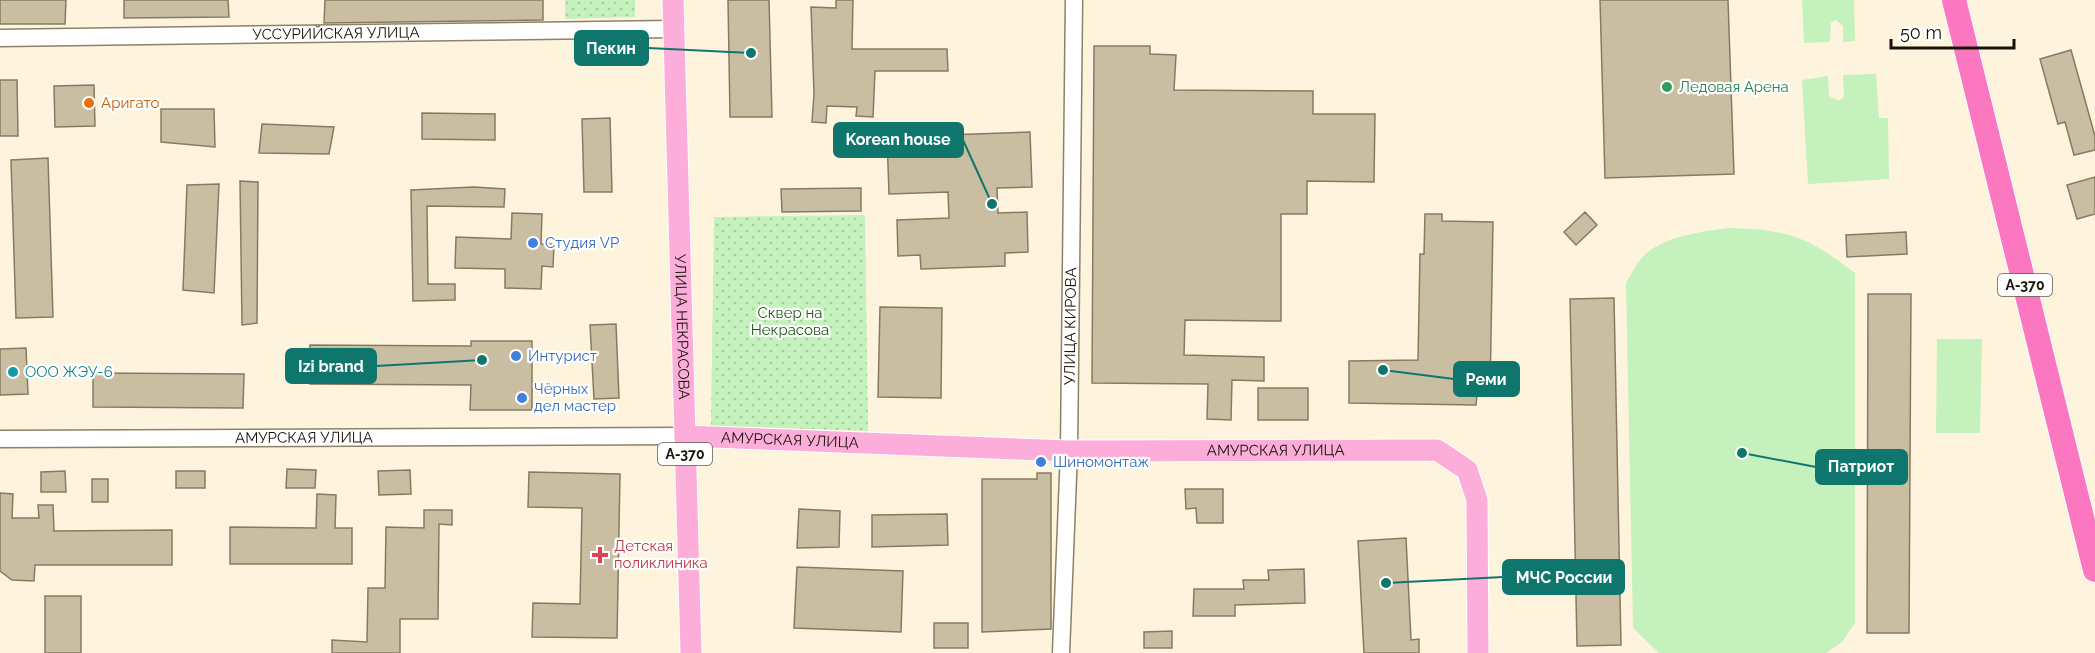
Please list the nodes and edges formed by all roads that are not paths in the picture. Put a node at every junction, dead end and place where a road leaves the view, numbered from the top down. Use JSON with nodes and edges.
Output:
{"nodes":[{"id":1,"x":673,"y":0,"type":"edge"},
{"id":2,"x":1074,"y":0,"type":"edge"},
{"id":3,"x":1954,"y":0,"type":"edge"},
{"id":4,"x":673,"y":29,"type":"junction"},
{"id":5,"x":0,"y":38,"type":"edge"},
{"id":6,"x":685,"y":436,"type":"junction"},
{"id":7,"x":0,"y":439,"type":"edge"},
{"id":8,"x":1069,"y":451,"type":"junction"},
{"id":9,"x":2095,"y":570,"type":"edge"},
{"id":10,"x":691,"y":653,"type":"edge"},
{"id":11,"x":1061,"y":653,"type":"edge"},
{"id":12,"x":1478,"y":653,"type":"edge"}],
"edges":[{"from":1,"to":4,"type":"main road","name":"УЛИЦА НЕКРАСОВА","number":"А-370"},
{"from":2,"to":8,"type":"street","name":"УЛИЦА КИРОВА"},
{"from":3,"to":9,"type":"highway","number":"А-370"},
{"from":4,"to":5,"type":"street","name":"УССУРИЙСКАЯ УЛИЦА"},
{"from":4,"to":6,"type":"main road","name":"УЛИЦА НЕКРАСОВА","number":"А-370"},
{"from":6,"to":7,"type":"street","name":"АМУРСКАЯ УЛИЦА"},
{"from":6,"to":8,"type":"main road","name":"АМУРСКАЯ УЛИЦА"},
{"from":6,"to":10,"type":"main road","name":"УЛИЦА НЕКРАСОВА","number":"А-370"},
{"from":8,"to":11,"type":"street","name":"УЛИЦА КИРОВА"},
{"from":8,"to":12,"type":"main road","name":"АМУРСКАЯ УЛИЦА"}]}
